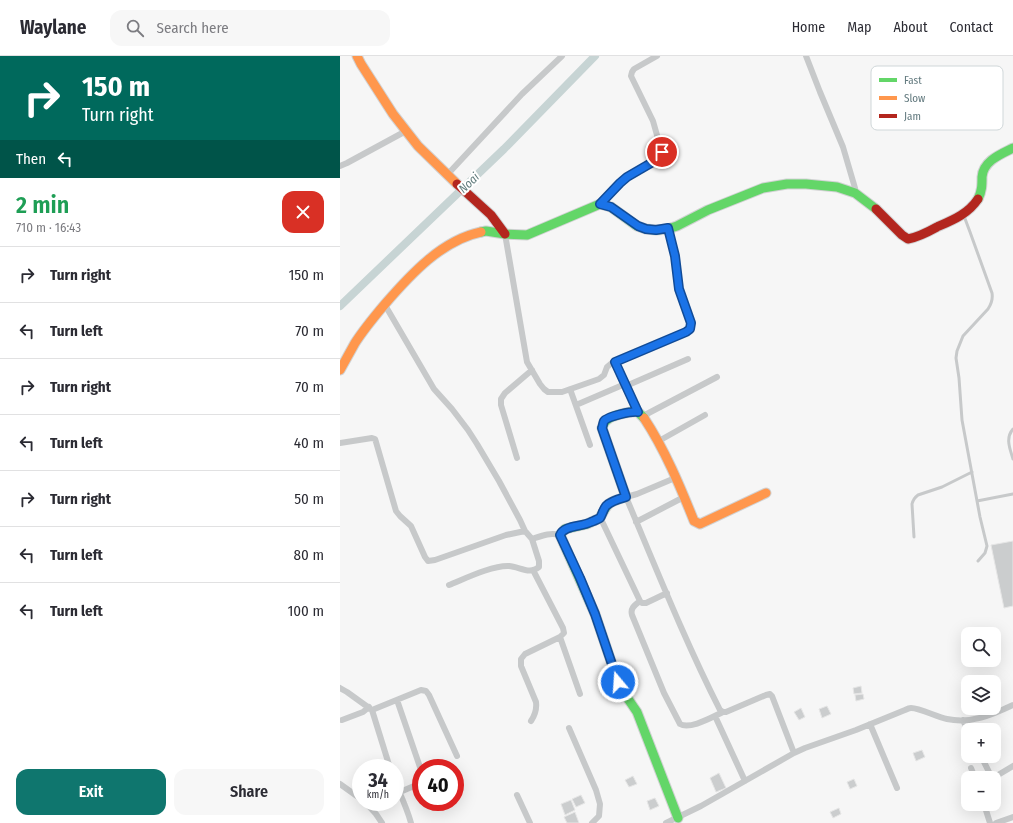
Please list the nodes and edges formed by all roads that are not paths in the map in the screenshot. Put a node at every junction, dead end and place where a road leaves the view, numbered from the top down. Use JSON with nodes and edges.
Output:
{"nodes":[{"id":1,"x":357,"y":56,"type":"edge"},
{"id":2,"x":562,"y":56,"type":"edge"},
{"id":3,"x":657,"y":56,"type":"edge"},
{"id":4,"x":806,"y":56,"type":"edge"},
{"id":5,"x":406,"y":131,"type":"junction"},
{"id":6,"x":1013,"y":148,"type":"edge"},
{"id":7,"x":340,"y":166,"type":"edge"},
{"id":8,"x":448,"y":176,"type":"junction"},
{"id":9,"x":855,"y":193,"type":"junction"},
{"id":10,"x":600,"y":204,"type":"junction"},
{"id":11,"x":963,"y":215,"type":"junction"},
{"id":12,"x":668,"y":228,"type":"junction"},
{"id":13,"x":504,"y":234,"type":"junction"},
{"id":14,"x":385,"y":305,"type":"junction"},
{"id":15,"x":688,"y":359,"type":"dead end"},
{"id":16,"x":615,"y":362,"type":"junction"},
{"id":17,"x":340,"y":370,"type":"edge"},
{"id":18,"x":532,"y":370,"type":"junction"},
{"id":19,"x":717,"y":377,"type":"dead end"},
{"id":20,"x":626,"y":385,"type":"junction"},
{"id":21,"x":570,"y":389,"type":"junction"},
{"id":22,"x":576,"y":405,"type":"junction"},
{"id":23,"x":641,"y":414,"type":"junction"},
{"id":24,"x":705,"y":415,"type":"dead end"},
{"id":25,"x":1013,"y":429,"type":"edge"},
{"id":26,"x":657,"y":442,"type":"junction"},
{"id":27,"x":340,"y":443,"type":"edge"},
{"id":28,"x":590,"y":445,"type":"dead end"},
{"id":29,"x":517,"y":458,"type":"dead end"},
{"id":30,"x":1013,"y":459,"type":"edge"},
{"id":31,"x":972,"y":472,"type":"junction"},
{"id":32,"x":675,"y":478,"type":"junction"},
{"id":33,"x":766,"y":493,"type":"dead end"},
{"id":34,"x":1013,"y":494,"type":"edge"},
{"id":35,"x":626,"y":497,"type":"junction"},
{"id":36,"x":684,"y":497,"type":"junction"},
{"id":37,"x":977,"y":501,"type":"junction"},
{"id":38,"x":600,"y":517,"type":"junction"},
{"id":39,"x":636,"y":522,"type":"junction"},
{"id":40,"x":524,"y":530,"type":"junction"},
{"id":41,"x":560,"y":535,"type":"junction"},
{"id":42,"x":914,"y":537,"type":"dead end"},
{"id":43,"x":532,"y":539,"type":"junction"},
{"id":44,"x":978,"y":561,"type":"dead end"},
{"id":45,"x":533,"y":570,"type":"junction"},
{"id":46,"x":449,"y":585,"type":"dead end"},
{"id":47,"x":667,"y":593,"type":"junction"},
{"id":48,"x":640,"y":601,"type":"junction"},
{"id":49,"x":560,"y":637,"type":"junction"},
{"id":50,"x":340,"y":688,"type":"edge"},
{"id":51,"x":580,"y":694,"type":"dead end"},
{"id":52,"x":397,"y":700,"type":"junction"},
{"id":53,"x":1013,"y":705,"type":"edge"},
{"id":54,"x":371,"y":709,"type":"junction"},
{"id":55,"x":723,"y":712,"type":"junction"},
{"id":56,"x":715,"y":716,"type":"junction"},
{"id":57,"x":342,"y":720,"type":"dead end"},
{"id":58,"x":963,"y":720,"type":"junction"},
{"id":59,"x":531,"y":721,"type":"dead end"},
{"id":60,"x":964,"y":723,"type":"edge"},
{"id":61,"x":870,"y":724,"type":"junction"},
{"id":62,"x":568,"y":728,"type":"dead end"},
{"id":63,"x":794,"y":753,"type":"junction"},
{"id":64,"x":457,"y":756,"type":"dead end"},
{"id":65,"x":387,"y":759,"type":"edge"},
{"id":66,"x":417,"y":759,"type":"edge"},
{"id":67,"x":1013,"y":766,"type":"edge"},
{"id":68,"x":971,"y":768,"type":"dead end"},
{"id":69,"x":972,"y":771,"type":"edge"},
{"id":70,"x":1001,"y":773,"type":"edge"},
{"id":71,"x":745,"y":781,"type":"junction"},
{"id":72,"x":340,"y":784,"type":"edge"},
{"id":73,"x":897,"y":788,"type":"dead end"},
{"id":74,"x":352,"y":793,"type":"edge"},
{"id":75,"x":517,"y":795,"type":"dead end"},
{"id":76,"x":404,"y":802,"type":"edge"},
{"id":77,"x":373,"y":811,"type":"edge"},
{"id":78,"x":986,"y":811,"type":"edge"},
{"id":79,"x":1013,"y":817,"type":"edge"},
{"id":80,"x":678,"y":818,"type":"junction"},
{"id":81,"x":382,"y":823,"type":"edge"},
{"id":82,"x":410,"y":823,"type":"edge"},
{"id":83,"x":530,"y":823,"type":"edge"},
{"id":84,"x":592,"y":823,"type":"edge"},
{"id":85,"x":666,"y":823,"type":"edge"},
{"id":86,"x":990,"y":823,"type":"edge"},
{"id":87,"x":996,"y":823,"type":"edge"}],
"edges":[{"from":1,"to":5,"type":"street"},
{"from":2,"to":8,"type":"street"},
{"from":3,"to":10,"type":"street"},
{"from":4,"to":9,"type":"street"},
{"from":5,"to":7,"type":"street"},
{"from":5,"to":8,"type":"street"},
{"from":6,"to":11,"type":"street"},
{"from":8,"to":13,"type":"street"},
{"from":9,"to":11,"type":"street"},
{"from":9,"to":12,"type":"street"},
{"from":10,"to":12,"type":"street"},
{"from":10,"to":13,"type":"street"},
{"from":11,"to":31,"type":"lane"},
{"from":12,"to":16,"type":"street"},
{"from":13,"to":14,"type":"street"},
{"from":13,"to":18,"type":"street"},
{"from":14,"to":17,"type":"street"},
{"from":14,"to":40,"type":"street"},
{"from":15,"to":20,"type":"street"},
{"from":16,"to":20,"type":"street"},
{"from":16,"to":21,"type":"street"},
{"from":18,"to":21,"type":"street"},
{"from":18,"to":29,"type":"street"},
{"from":19,"to":23,"type":"street"},
{"from":20,"to":22,"type":"street"},
{"from":20,"to":23,"type":"street"},
{"from":21,"to":22,"type":"street"},
{"from":22,"to":28,"type":"street"},
{"from":23,"to":26,"type":"street"},
{"from":23,"to":35,"type":"street"},
{"from":24,"to":26,"type":"street"},
{"from":25,"to":30,"type":"lane"},
{"from":26,"to":32,"type":"street"},
{"from":27,"to":40,"type":"street"},
{"from":31,"to":37,"type":"lane"},
{"from":31,"to":42,"type":"lane"},
{"from":32,"to":35,"type":"street"},
{"from":32,"to":36,"type":"street"},
{"from":33,"to":36,"type":"street"},
{"from":34,"to":37,"type":"lane"},
{"from":35,"to":38,"type":"street"},
{"from":35,"to":39,"type":"street"},
{"from":36,"to":39,"type":"street"},
{"from":37,"to":44,"type":"lane"},
{"from":38,"to":41,"type":"street"},
{"from":38,"to":48,"type":"street"},
{"from":39,"to":47,"type":"street"},
{"from":40,"to":43,"type":"street"},
{"from":41,"to":43,"type":"street"},
{"from":41,"to":80,"type":"street"},
{"from":43,"to":45,"type":"street"},
{"from":45,"to":46,"type":"street"},
{"from":45,"to":49,"type":"street"},
{"from":47,"to":48,"type":"street"},
{"from":47,"to":55,"type":"street"},
{"from":48,"to":56,"type":"street"},
{"from":49,"to":51,"type":"street"},
{"from":49,"to":59,"type":"street"},
{"from":50,"to":54,"type":"street"},
{"from":52,"to":54,"type":"street"},
{"from":52,"to":64,"type":"street"},
{"from":52,"to":66,"type":"street"},
{"from":53,"to":58,"type":"street"},
{"from":54,"to":57,"type":"street"},
{"from":54,"to":65,"type":"street"},
{"from":55,"to":56,"type":"street"},
{"from":55,"to":63,"type":"street"},
{"from":56,"to":71,"type":"street"},
{"from":58,"to":60,"type":"street"},
{"from":58,"to":61,"type":"street"},
{"from":61,"to":63,"type":"street"},
{"from":61,"to":73,"type":"street"},
{"from":62,"to":84,"type":"street"},
{"from":63,"to":71,"type":"street"},
{"from":67,"to":70,"type":"street"},
{"from":68,"to":69,"type":"street"},
{"from":71,"to":80,"type":"street"},
{"from":72,"to":74,"type":"street"},
{"from":75,"to":83,"type":"street"},
{"from":76,"to":82,"type":"street"},
{"from":77,"to":81,"type":"street"},
{"from":78,"to":86,"type":"street"},
{"from":79,"to":87,"type":"street"},
{"from":80,"to":85,"type":"street"}]}
